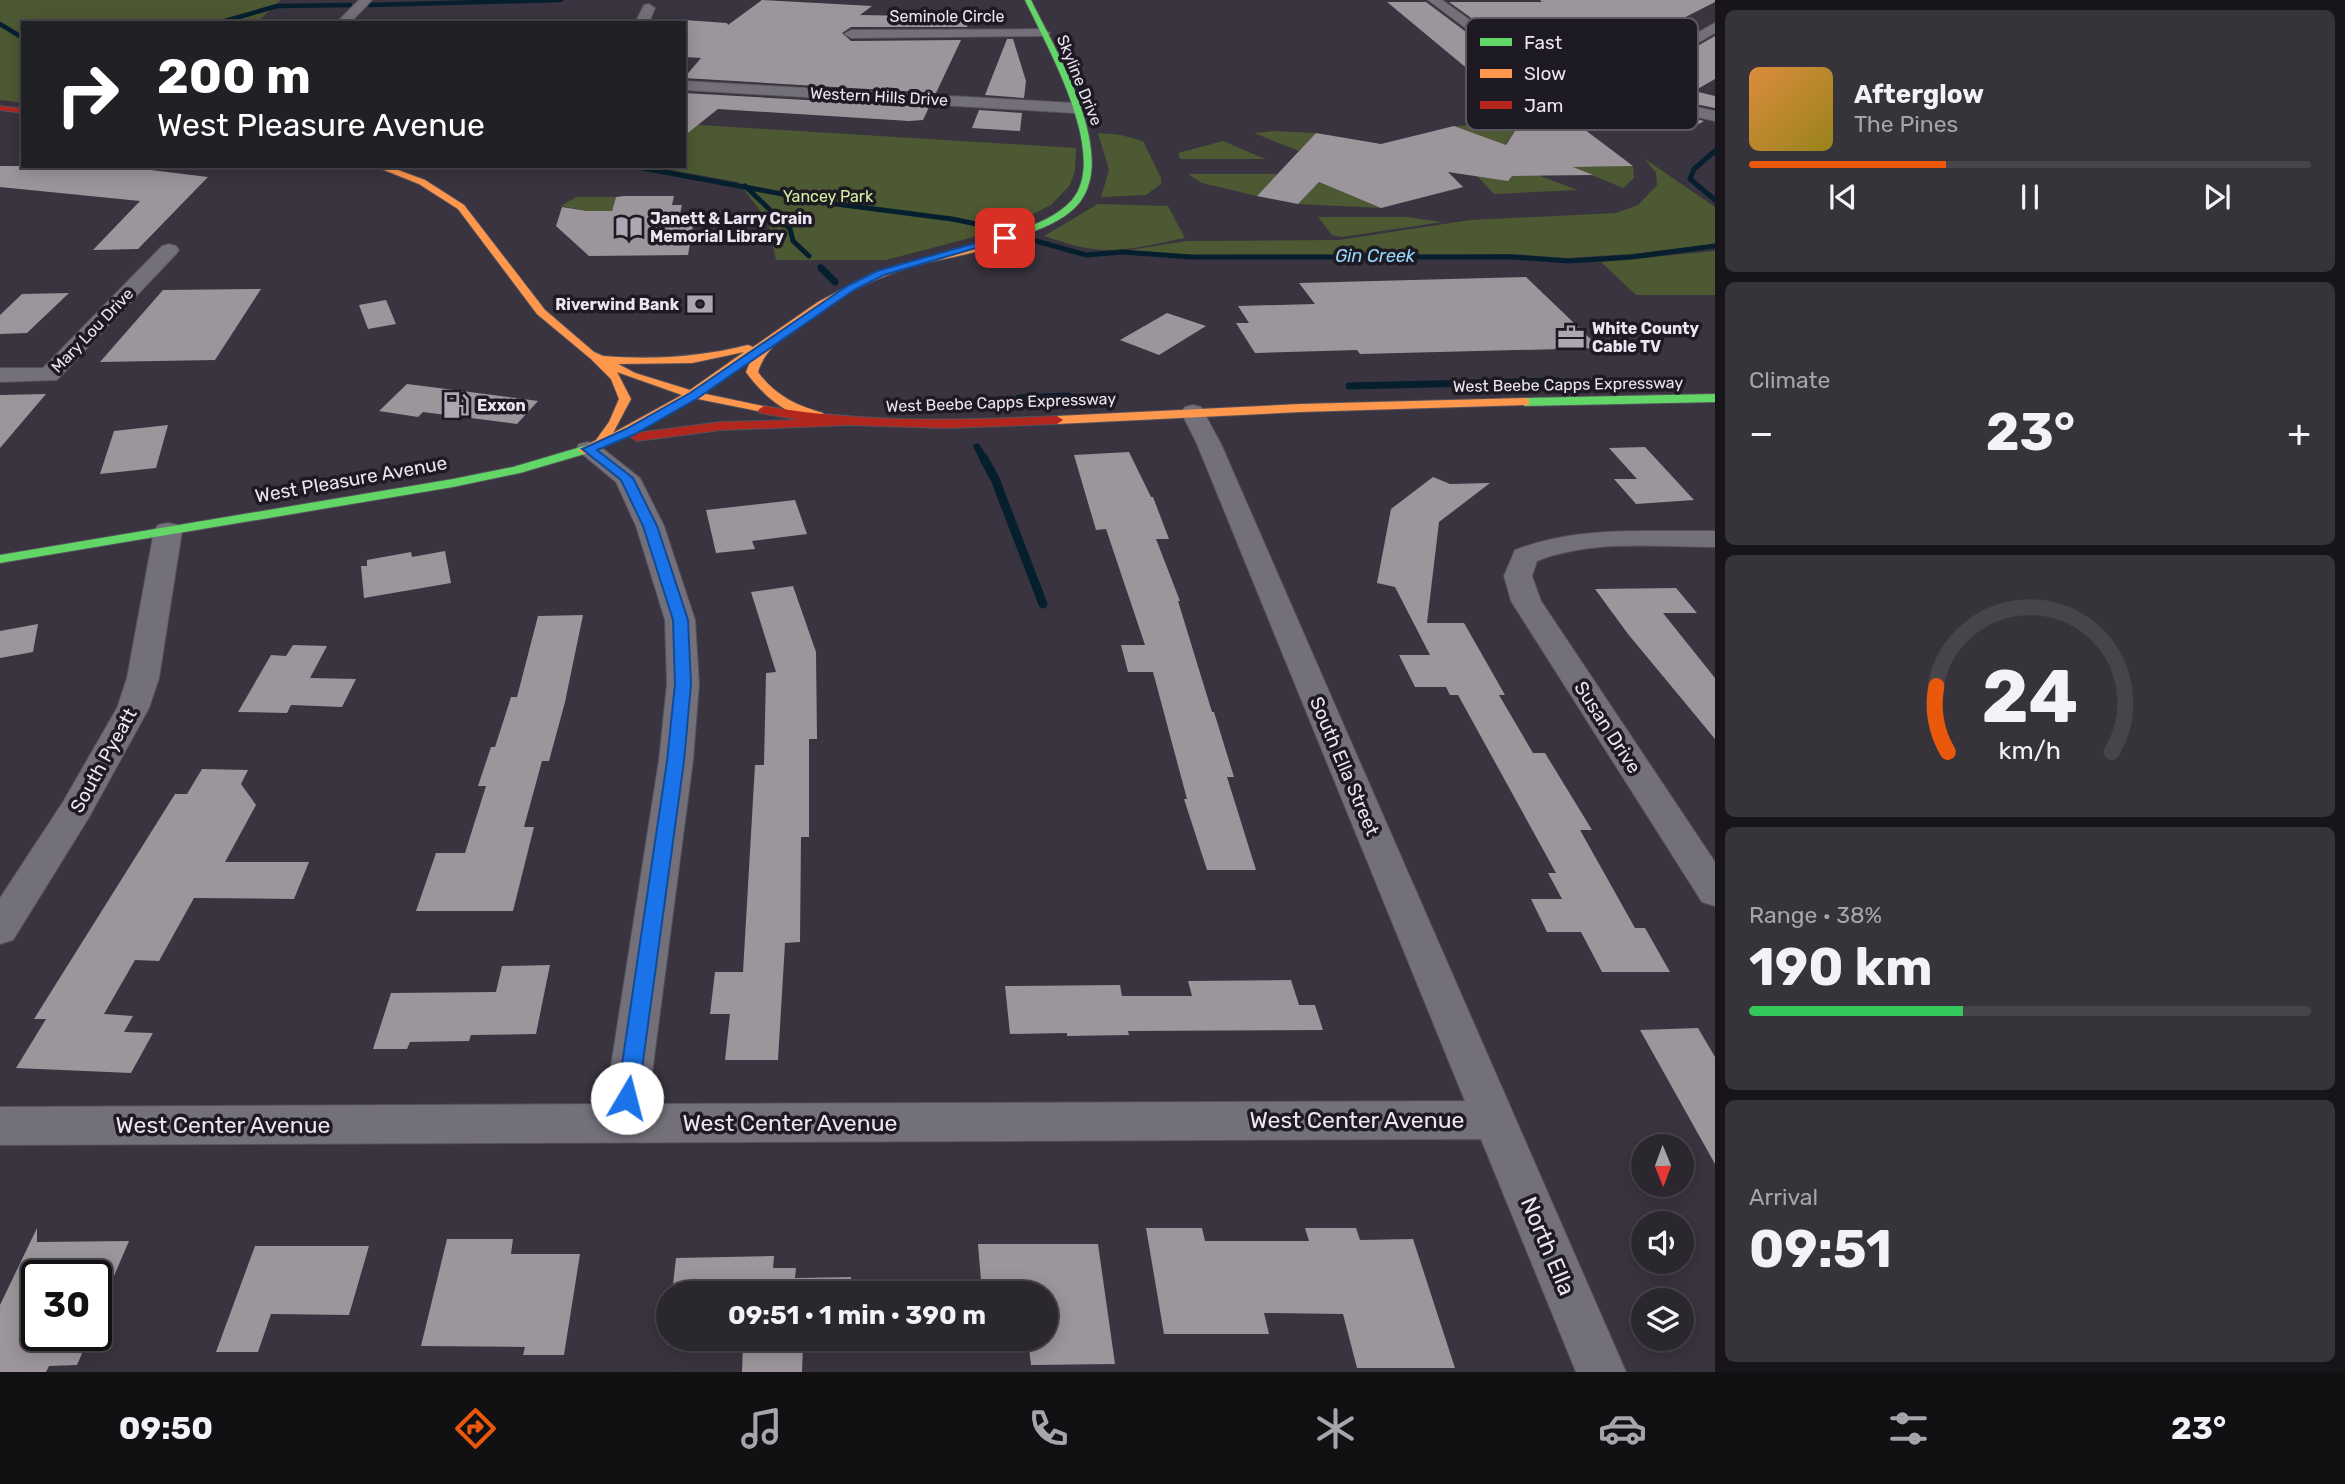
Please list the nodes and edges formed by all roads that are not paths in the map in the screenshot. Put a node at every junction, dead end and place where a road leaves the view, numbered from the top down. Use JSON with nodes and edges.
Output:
{"nodes":[{"id":1,"x":366,"y":0,"type":"edge"},
{"id":2,"x":1028,"y":0,"type":"edge"},
{"id":3,"x":1434,"y":0,"type":"edge"},
{"id":4,"x":649,"y":8,"type":"dead end"},
{"id":5,"x":344,"y":21,"type":"edge"},
{"id":6,"x":643,"y":21,"type":"edge"},
{"id":7,"x":1466,"y":23,"type":"edge"},
{"id":8,"x":1715,"y":27,"type":"edge"},
{"id":9,"x":1043,"y":33,"type":"junction"},
{"id":10,"x":851,"y":34,"type":"dead end"},
{"id":11,"x":1698,"y":37,"type":"edge"},
{"id":12,"x":686,"y":85,"type":"edge"},
{"id":13,"x":1074,"y":107,"type":"junction"},
{"id":14,"x":0,"y":108,"type":"edge"},
{"id":15,"x":21,"y":111,"type":"edge"},
{"id":16,"x":384,"y":168,"type":"edge"},
{"id":17,"x":169,"y":250,"type":"dead end"},
{"id":18,"x":776,"y":337,"type":"junction"},
{"id":19,"x":597,"y":359,"type":"junction"},
{"id":20,"x":0,"y":375,"type":"edge"},
{"id":21,"x":694,"y":395,"type":"junction"},
{"id":22,"x":1715,"y":398,"type":"edge"},
{"id":23,"x":1193,"y":412,"type":"junction"},
{"id":24,"x":844,"y":422,"type":"junction"},
{"id":25,"x":594,"y":447,"type":"junction"},
{"id":26,"x":168,"y":531,"type":"junction"},
{"id":27,"x":1715,"y":539,"type":"edge"},
{"id":28,"x":0,"y":559,"type":"edge"},
{"id":29,"x":1715,"y":892,"type":"edge"},
{"id":30,"x":0,"y":929,"type":"edge"},
{"id":31,"x":1495,"y":1120,"type":"junction"},
{"id":32,"x":624,"y":1124,"type":"junction"},
{"id":33,"x":0,"y":1126,"type":"edge"},
{"id":34,"x":1601,"y":1372,"type":"edge"}],
"edges":[{"from":1,"to":5,"type":"street"},
{"from":2,"to":9,"type":"street","name":"Skyline Drive"},
{"from":3,"to":7,"type":"street"},
{"from":4,"to":6,"type":"street"},
{"from":8,"to":11,"type":"street"},
{"from":9,"to":10,"type":"street","name":"Seminole Circle"},
{"from":9,"to":13,"type":"street","name":"Skyline Drive"},
{"from":12,"to":13,"type":"street","name":"Western Hills Drive"},
{"from":13,"to":18,"type":"street","name":"Skyline Drive"},
{"from":14,"to":15,"type":"street"},
{"from":16,"to":19,"type":"street","name":"West Beebe Capps Expressway"},
{"from":17,"to":20,"type":"street","name":"Mary Lou Drive"},
{"from":18,"to":19,"type":"street"},
{"from":18,"to":21,"type":"street","name":"Skyline Drive"},
{"from":18,"to":24,"type":"street"},
{"from":19,"to":21,"type":"street","name":"West Beebe Capps Expressway"},
{"from":19,"to":25,"type":"street"},
{"from":21,"to":24,"type":"street","name":"West Beebe Capps Expressway"},
{"from":21,"to":25,"type":"street","name":"West Pleasure Avenue"},
{"from":22,"to":23,"type":"street","name":"West Beebe Capps Expressway"},
{"from":23,"to":24,"type":"street","name":"West Beebe Capps Expressway"},
{"from":23,"to":31,"type":"street","name":"South Ella Street"},
{"from":24,"to":25,"type":"street"},
{"from":25,"to":26,"type":"street","name":"West Pleasure Avenue"},
{"from":25,"to":32,"type":"street"},
{"from":26,"to":28,"type":"street","name":"West Pleasure Avenue"},
{"from":26,"to":30,"type":"street","name":"South Pyeatt"},
{"from":27,"to":29,"type":"street","name":"Susan Drive"},
{"from":31,"to":32,"type":"street","name":"West Center Avenue"},
{"from":31,"to":34,"type":"street","name":"North Ella"},
{"from":32,"to":33,"type":"street","name":"West Center Avenue"}]}
